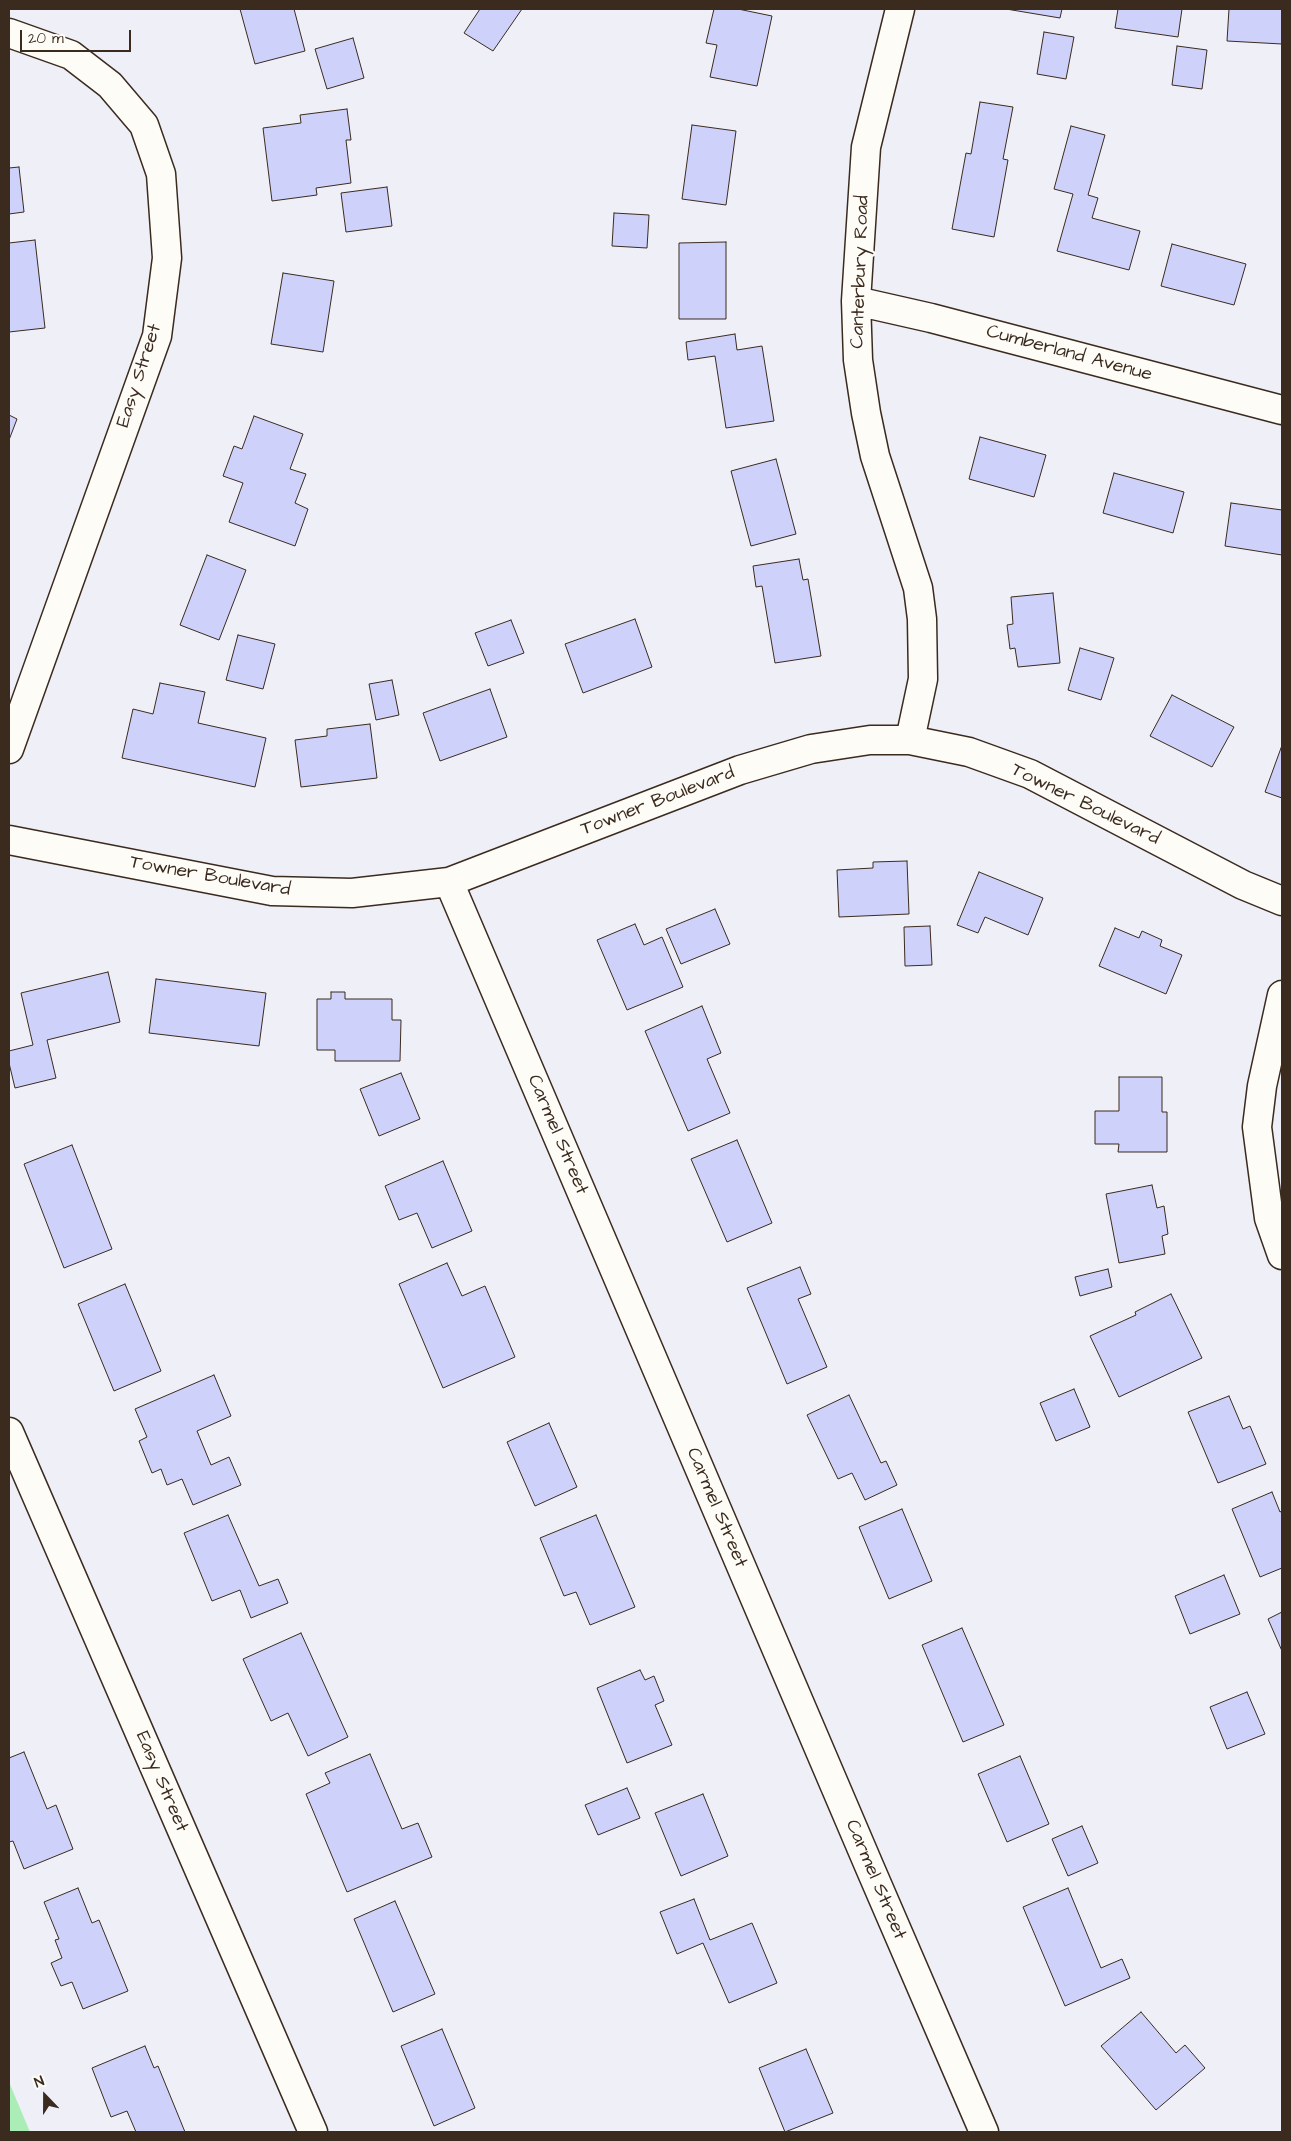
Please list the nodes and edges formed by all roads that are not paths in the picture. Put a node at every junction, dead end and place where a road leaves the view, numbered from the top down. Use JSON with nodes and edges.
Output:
{"nodes":[{"id":1,"x":900,"y":9,"type":"edge"},
{"id":2,"x":9,"y":33,"type":"edge"},
{"id":3,"x":856,"y":301,"type":"junction"},
{"id":4,"x":1282,"y":410,"type":"edge"},
{"id":5,"x":910,"y":740,"type":"junction"},
{"id":6,"x":9,"y":749,"type":"edge"},
{"id":7,"x":9,"y":840,"type":"edge"},
{"id":8,"x":449,"y":882,"type":"junction"},
{"id":9,"x":1282,"y":901,"type":"edge"},
{"id":10,"x":1282,"y":995,"type":"edge"},
{"id":11,"x":1282,"y":1254,"type":"edge"},
{"id":12,"x":9,"y":1432,"type":"edge"},
{"id":13,"x":313,"y":2132,"type":"edge"},
{"id":14,"x":984,"y":2132,"type":"edge"}],
"edges":[{"from":1,"to":3,"type":"street","name":"Canterbury Road"},
{"from":2,"to":6,"type":"street","name":"Easy Street"},
{"from":3,"to":4,"type":"street","name":"Cumberland Avenue"},
{"from":3,"to":5,"type":"street","name":"Canterbury Road"},
{"from":5,"to":8,"type":"street","name":"Towner Boulevard"},
{"from":5,"to":9,"type":"street","name":"Towner Boulevard"},
{"from":7,"to":8,"type":"street","name":"Towner Boulevard"},
{"from":8,"to":14,"type":"street","name":"Carmel Street"},
{"from":10,"to":11,"type":"street"},
{"from":12,"to":13,"type":"street","name":"Easy Street"}]}
